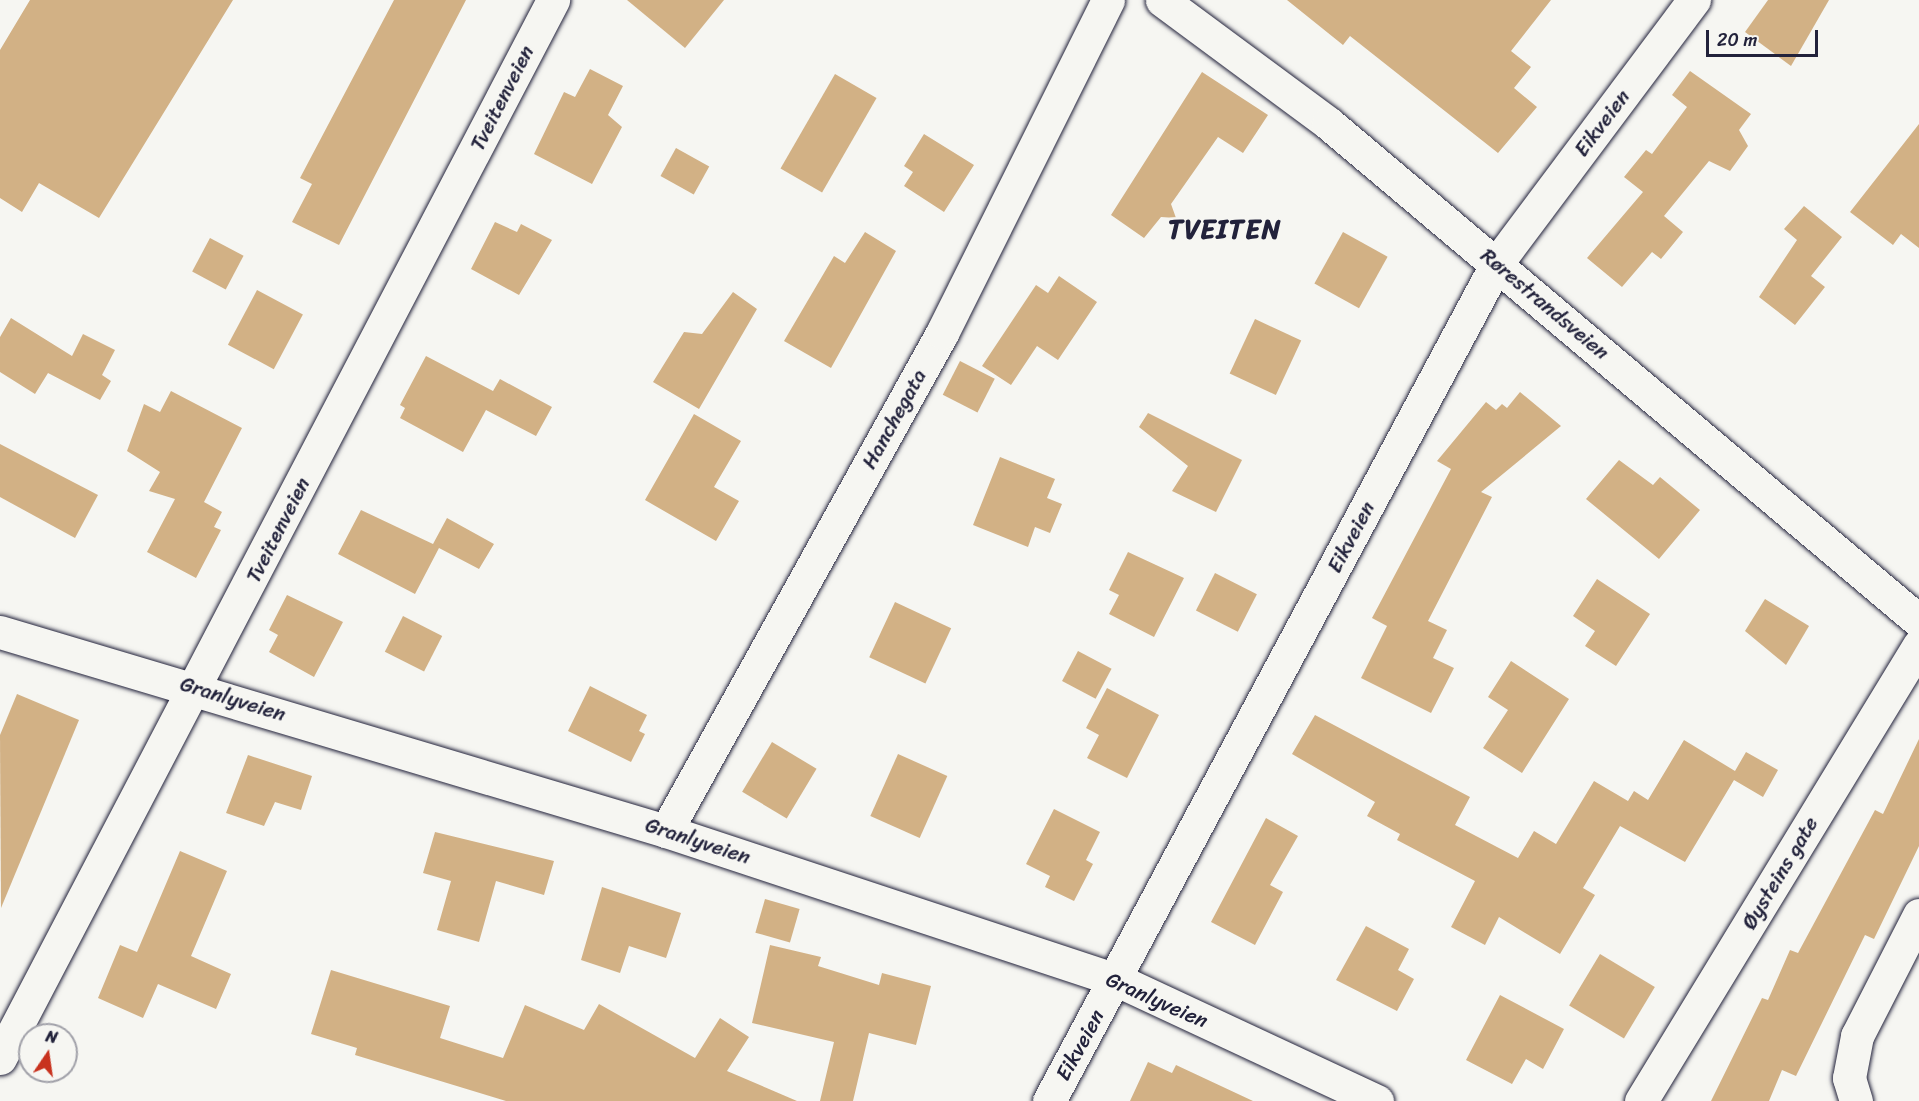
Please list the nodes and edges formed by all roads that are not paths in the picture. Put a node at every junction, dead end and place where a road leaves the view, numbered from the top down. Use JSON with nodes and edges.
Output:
{"nodes":[{"id":1,"x":553,"y":0,"type":"edge"},
{"id":2,"x":1108,"y":0,"type":"edge"},
{"id":3,"x":1162,"y":0,"type":"edge"},
{"id":4,"x":1695,"y":0,"type":"edge"},
{"id":5,"x":1497,"y":263,"type":"junction"},
{"id":6,"x":1919,"y":621,"type":"edge"},
{"id":7,"x":0,"y":632,"type":"edge"},
{"id":8,"x":1919,"y":645,"type":"edge"},
{"id":9,"x":197,"y":687,"type":"junction"},
{"id":10,"x":666,"y":831,"type":"junction"},
{"id":11,"x":1919,"y":915,"type":"edge"},
{"id":12,"x":1117,"y":980,"type":"junction"},
{"id":13,"x":0,"y":1058,"type":"edge"},
{"id":14,"x":1049,"y":1101,"type":"edge"},
{"id":15,"x":1377,"y":1101,"type":"edge"},
{"id":16,"x":1641,"y":1101,"type":"edge"},
{"id":17,"x":1856,"y":1101,"type":"edge"}],
"edges":[{"from":1,"to":9,"type":"street","name":"Tveitenveien"},
{"from":2,"to":10,"type":"street","name":"Hanchegata"},
{"from":3,"to":5,"type":"street","name":"Rørestrandsveien"},
{"from":4,"to":5,"type":"street","name":"Eikveien"},
{"from":5,"to":6,"type":"street","name":"Rørestrandsveien"},
{"from":5,"to":12,"type":"street","name":"Eikveien"},
{"from":7,"to":9,"type":"street","name":"Granlyveien"},
{"from":8,"to":16,"type":"street","name":"Øysteins gate"},
{"from":9,"to":10,"type":"street","name":"Granlyveien"},
{"from":9,"to":13,"type":"street","name":"Tveitenveien"},
{"from":10,"to":12,"type":"street","name":"Granlyveien"},
{"from":11,"to":17,"type":"street"},
{"from":12,"to":14,"type":"street","name":"Eikveien"},
{"from":12,"to":15,"type":"street","name":"Granlyveien"}]}
